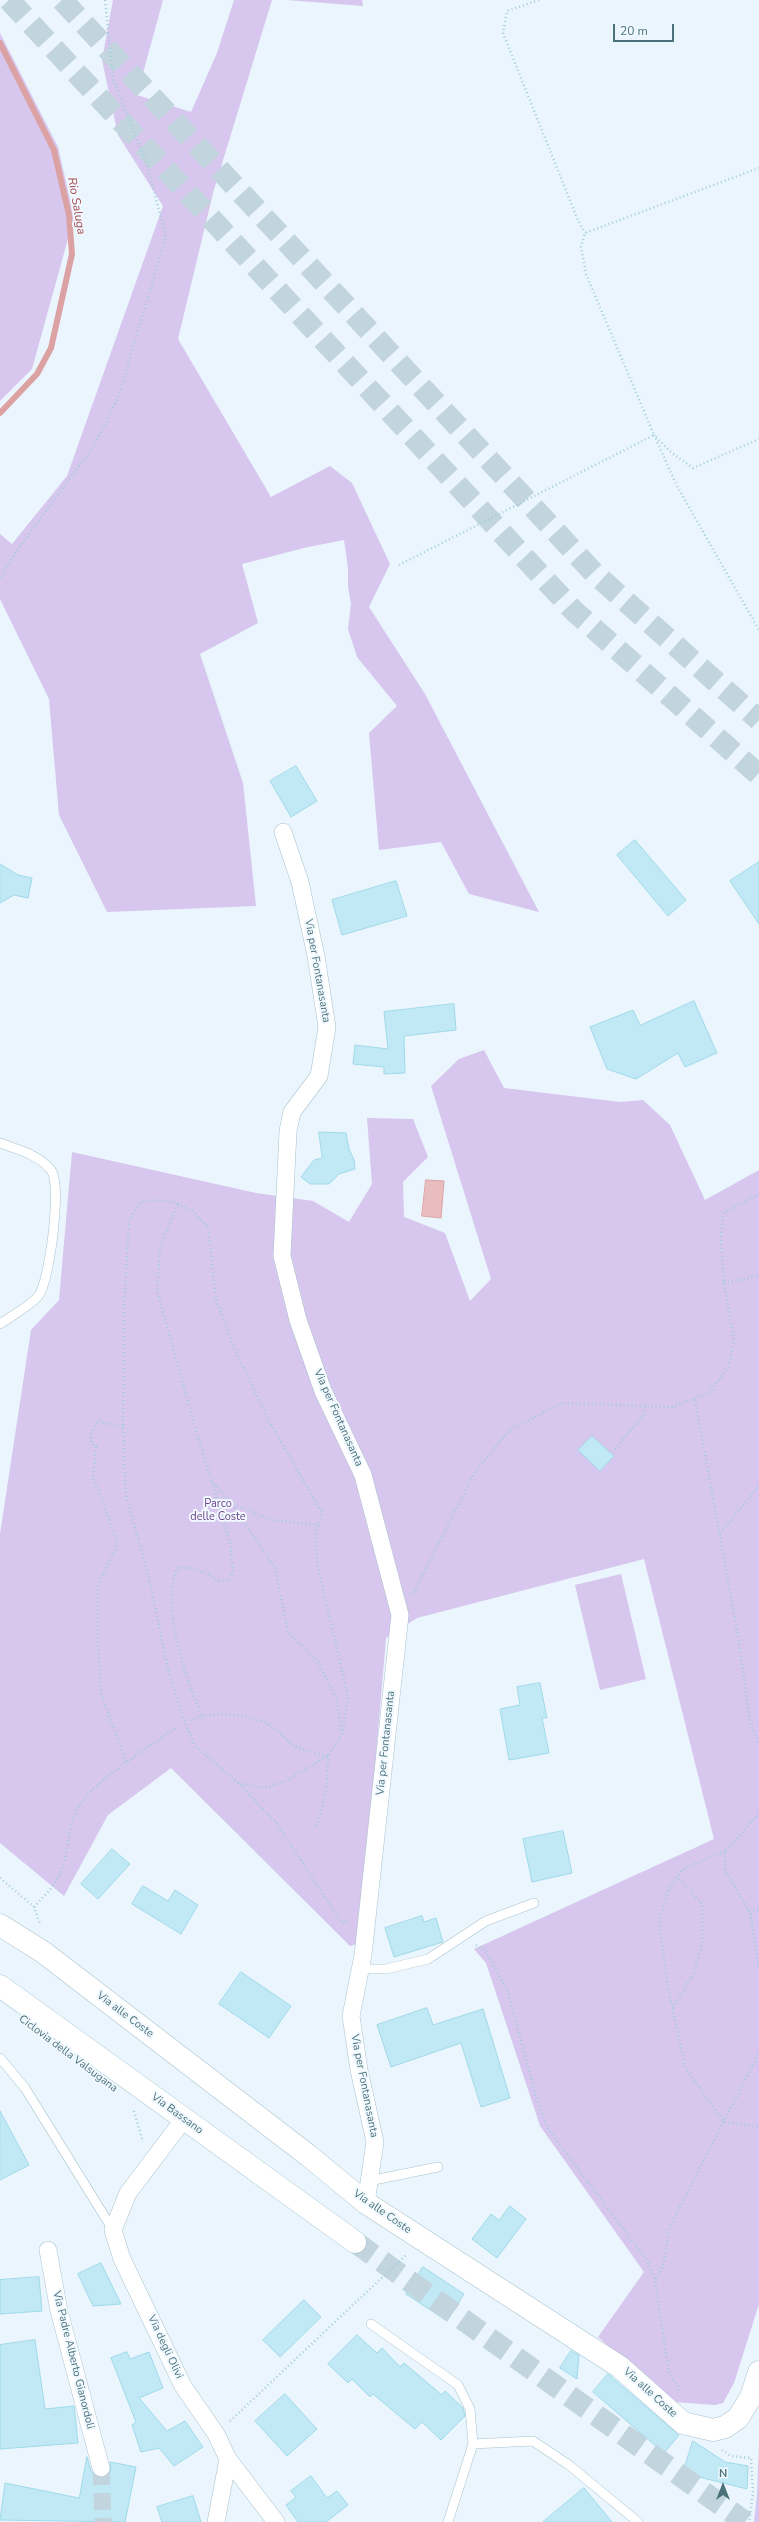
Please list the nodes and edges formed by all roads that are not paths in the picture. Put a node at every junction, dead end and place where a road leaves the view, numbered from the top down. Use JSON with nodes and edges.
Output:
{"nodes":[{"id":1,"x":283,"y":832,"type":"dead end"},
{"id":2,"x":0,"y":1144,"type":"edge"},
{"id":3,"x":0,"y":1324,"type":"edge"},
{"id":4,"x":534,"y":1903,"type":"dead end"},
{"id":5,"x":0,"y":1925,"type":"edge"},
{"id":6,"x":361,"y":1969,"type":"junction"},
{"id":7,"x":0,"y":1986,"type":"edge"},
{"id":8,"x":0,"y":2058,"type":"edge"},
{"id":9,"x":184,"y":2118,"type":"junction"},
{"id":10,"x":438,"y":2167,"type":"dead end"},
{"id":11,"x":369,"y":2181,"type":"junction"},
{"id":12,"x":366,"y":2203,"type":"junction"},
{"id":13,"x":114,"y":2230,"type":"junction"},
{"id":14,"x":355,"y":2242,"type":"tunnel mouth"},
{"id":15,"x":48,"y":2250,"type":"dead end"},
{"id":16,"x":371,"y":2324,"type":"dead end"},
{"id":17,"x":759,"y":2372,"type":"edge"},
{"id":18,"x":473,"y":2444,"type":"junction"},
{"id":19,"x":228,"y":2459,"type":"junction"},
{"id":20,"x":101,"y":2468,"type":"tunnel mouth"},
{"id":21,"x":216,"y":2522,"type":"edge"},
{"id":22,"x":276,"y":2522,"type":"edge"},
{"id":23,"x":448,"y":2522,"type":"edge"},
{"id":24,"x":638,"y":2522,"type":"edge"}],
"edges":[{"from":1,"to":6,"type":"street","name":"Via per Fontanasanta"},
{"from":2,"to":3,"type":"lane"},
{"from":4,"to":6,"type":"lane"},
{"from":5,"to":12,"type":"street","name":"Via alle Coste"},
{"from":6,"to":11,"type":"street","name":"Via per Fontanasanta"},
{"from":7,"to":9,"type":"street","name":"Via Bassano"},
{"from":8,"to":13,"type":"lane","name":"Via degli Olivi"},
{"from":9,"to":13,"type":"street"},
{"from":9,"to":14,"type":"street","name":"Via Bassano"},
{"from":10,"to":11,"type":"lane"},
{"from":11,"to":12,"type":"street","name":"Via per Fontanasanta"},
{"from":12,"to":17,"type":"street","name":"Via alle Coste"},
{"from":13,"to":19,"type":"street","name":"Via degli Olivi"},
{"from":15,"to":20,"type":"street","name":"Via Padre Alberto Gianordoli"},
{"from":16,"to":18,"type":"lane"},
{"from":18,"to":23,"type":"lane"},
{"from":18,"to":24,"type":"lane"},
{"from":19,"to":21,"type":"street"},
{"from":19,"to":22,"type":"street","name":"Via degli Olivi"}]}
